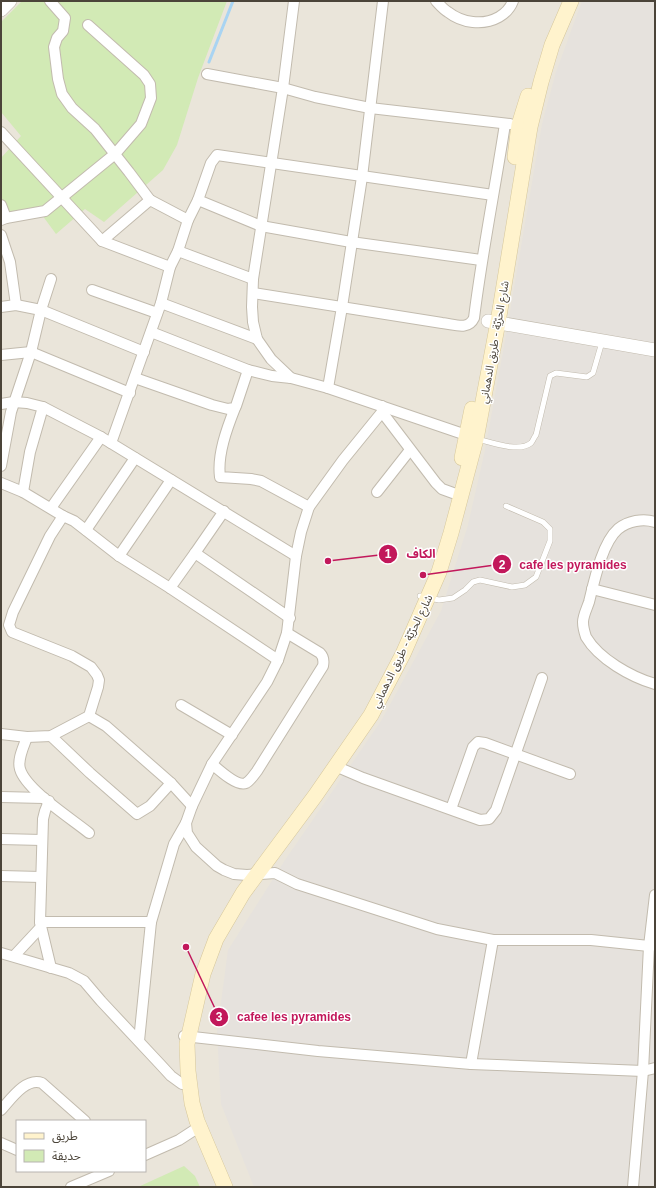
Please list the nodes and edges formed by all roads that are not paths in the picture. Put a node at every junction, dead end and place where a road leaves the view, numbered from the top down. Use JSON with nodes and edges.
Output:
{"nodes":[{"id":1,"x":10,"y":1,"type":"edge"},
{"id":2,"x":50,"y":1,"type":"edge"},
{"id":3,"x":294,"y":1,"type":"edge"},
{"id":4,"x":383,"y":1,"type":"edge"},
{"id":5,"x":436,"y":1,"type":"edge"},
{"id":6,"x":513,"y":1,"type":"edge"},
{"id":7,"x":561,"y":1,"type":"edge"},
{"id":8,"x":571,"y":1,"type":"edge"},
{"id":9,"x":1,"y":10,"type":"edge"},
{"id":10,"x":88,"y":25,"type":"dead end"},
{"id":11,"x":207,"y":74,"type":"dead end"},
{"id":12,"x":284,"y":88,"type":"junction"},
{"id":13,"x":370,"y":108,"type":"junction"},
{"id":14,"x":518,"y":125,"type":"junction"},
{"id":15,"x":1,"y":132,"type":"edge"},
{"id":16,"x":115,"y":154,"type":"junction"},
{"id":17,"x":271,"y":164,"type":"junction"},
{"id":18,"x":362,"y":177,"type":"junction"},
{"id":19,"x":494,"y":196,"type":"junction"},
{"id":20,"x":62,"y":198,"type":"junction"},
{"id":21,"x":150,"y":200,"type":"junction"},
{"id":22,"x":198,"y":200,"type":"junction"},
{"id":23,"x":1,"y":205,"type":"edge"},
{"id":24,"x":3,"y":219,"type":"edge"},
{"id":25,"x":188,"y":220,"type":"junction"},
{"id":26,"x":262,"y":226,"type":"junction"},
{"id":27,"x":1,"y":235,"type":"edge"},
{"id":28,"x":102,"y":241,"type":"junction"},
{"id":29,"x":351,"y":242,"type":"junction"},
{"id":30,"x":178,"y":251,"type":"junction"},
{"id":31,"x":482,"y":260,"type":"junction"},
{"id":32,"x":6,"y":263,"type":"edge"},
{"id":33,"x":170,"y":267,"type":"junction"},
{"id":34,"x":51,"y":279,"type":"dead end"},
{"id":35,"x":253,"y":279,"type":"junction"},
{"id":36,"x":92,"y":290,"type":"dead end"},
{"id":37,"x":253,"y":293,"type":"junction"},
{"id":38,"x":161,"y":303,"type":"junction"},
{"id":39,"x":16,"y":305,"type":"junction"},
{"id":40,"x":1,"y":307,"type":"edge"},
{"id":41,"x":342,"y":307,"type":"junction"},
{"id":42,"x":41,"y":310,"type":"junction"},
{"id":43,"x":157,"y":313,"type":"junction"},
{"id":44,"x":493,"y":322,"type":"junction"},
{"id":45,"x":151,"y":332,"type":"junction"},
{"id":46,"x":257,"y":339,"type":"junction"},
{"id":47,"x":603,"y":341,"type":"junction"},
{"id":48,"x":655,"y":350,"type":"edge"},
{"id":49,"x":31,"y":352,"type":"junction"},
{"id":50,"x":144,"y":352,"type":"junction"},
{"id":51,"x":1,"y":356,"type":"edge"},
{"id":52,"x":248,"y":370,"type":"junction"},
{"id":53,"x":135,"y":378,"type":"junction"},
{"id":54,"x":291,"y":378,"type":"junction"},
{"id":55,"x":328,"y":388,"type":"junction"},
{"id":56,"x":130,"y":393,"type":"junction"},
{"id":57,"x":14,"y":402,"type":"junction"},
{"id":58,"x":1,"y":404,"type":"edge"},
{"id":59,"x":43,"y":407,"type":"junction"},
{"id":60,"x":235,"y":408,"type":"junction"},
{"id":61,"x":382,"y":409,"type":"junction"},
{"id":62,"x":471,"y":436,"type":"junction"},
{"id":63,"x":101,"y":437,"type":"junction"},
{"id":64,"x":111,"y":442,"type":"junction"},
{"id":65,"x":3,"y":446,"type":"edge"},
{"id":66,"x":410,"y":450,"type":"junction"},
{"id":67,"x":135,"y":458,"type":"junction"},
{"id":68,"x":1,"y":466,"type":"edge"},
{"id":69,"x":171,"y":480,"type":"junction"},
{"id":70,"x":1,"y":483,"type":"edge"},
{"id":71,"x":23,"y":492,"type":"junction"},
{"id":72,"x":377,"y":492,"type":"dead end"},
{"id":73,"x":453,"y":494,"type":"junction"},
{"id":74,"x":506,"y":506,"type":"dead end"},
{"id":75,"x":309,"y":507,"type":"junction"},
{"id":76,"x":51,"y":508,"type":"junction"},
{"id":77,"x":224,"y":512,"type":"junction"},
{"id":78,"x":63,"y":516,"type":"junction"},
{"id":79,"x":655,"y":522,"type":"edge"},
{"id":80,"x":86,"y":530,"type":"junction"},
{"id":81,"x":195,"y":553,"type":"junction"},
{"id":82,"x":119,"y":556,"type":"junction"},
{"id":83,"x":296,"y":556,"type":"junction"},
{"id":84,"x":170,"y":588,"type":"junction"},
{"id":85,"x":592,"y":589,"type":"junction"},
{"id":86,"x":424,"y":597,"type":"junction"},
{"id":87,"x":655,"y":605,"type":"edge"},
{"id":88,"x":290,"y":618,"type":"junction"},
{"id":89,"x":6,"y":620,"type":"edge"},
{"id":90,"x":287,"y":633,"type":"junction"},
{"id":91,"x":278,"y":660,"type":"junction"},
{"id":92,"x":542,"y":678,"type":"dead end"},
{"id":93,"x":655,"y":684,"type":"edge"},
{"id":94,"x":181,"y":705,"type":"dead end"},
{"id":95,"x":89,"y":716,"type":"junction"},
{"id":96,"x":1,"y":734,"type":"edge"},
{"id":97,"x":232,"y":735,"type":"junction"},
{"id":98,"x":51,"y":736,"type":"junction"},
{"id":99,"x":27,"y":737,"type":"junction"},
{"id":100,"x":516,"y":753,"type":"junction"},
{"id":101,"x":212,"y":764,"type":"junction"},
{"id":102,"x":335,"y":766,"type":"junction"},
{"id":103,"x":570,"y":774,"type":"dead end"},
{"id":104,"x":171,"y":783,"type":"junction"},
{"id":105,"x":1,"y":796,"type":"edge"},
{"id":106,"x":46,"y":800,"type":"junction"},
{"id":107,"x":192,"y":806,"type":"junction"},
{"id":108,"x":451,"y":809,"type":"junction"},
{"id":109,"x":186,"y":823,"type":"junction"},
{"id":110,"x":90,"y":833,"type":"dead end"},
{"id":111,"x":1,"y":838,"type":"edge"},
{"id":112,"x":42,"y":840,"type":"junction"},
{"id":113,"x":251,"y":875,"type":"junction"},
{"id":114,"x":1,"y":876,"type":"edge"},
{"id":115,"x":41,"y":877,"type":"junction"},
{"id":116,"x":655,"y":896,"type":"edge"},
{"id":117,"x":151,"y":922,"type":"junction"},
{"id":118,"x":40,"y":924,"type":"junction"},
{"id":119,"x":493,"y":940,"type":"junction"},
{"id":120,"x":652,"y":946,"type":"edge"},
{"id":121,"x":1,"y":953,"type":"edge"},
{"id":122,"x":14,"y":956,"type":"junction"},
{"id":123,"x":51,"y":968,"type":"junction"},
{"id":124,"x":186,"y":1036,"type":"junction"},
{"id":125,"x":138,"y":1041,"type":"junction"},
{"id":126,"x":471,"y":1064,"type":"junction"},
{"id":127,"x":655,"y":1068,"type":"edge"},
{"id":128,"x":642,"y":1071,"type":"junction"},
{"id":129,"x":182,"y":1084,"type":"junction"},
{"id":130,"x":1,"y":1110,"type":"edge"},
{"id":131,"x":84,"y":1120,"type":"edge"},
{"id":132,"x":197,"y":1129,"type":"junction"},
{"id":133,"x":1,"y":1143,"type":"edge"},
{"id":134,"x":16,"y":1150,"type":"edge"},
{"id":135,"x":146,"y":1155,"type":"edge"},
{"id":136,"x":107,"y":1172,"type":"edge"},
{"id":137,"x":72,"y":1187,"type":"edge"},
{"id":138,"x":216,"y":1187,"type":"edge"},
{"id":139,"x":225,"y":1187,"type":"edge"},
{"id":140,"x":633,"y":1187,"type":"edge"}],
"edges":[{"from":1,"to":9,"type":"street"},
{"from":2,"to":16,"type":"street"},
{"from":3,"to":12,"type":"street"},
{"from":4,"to":13,"type":"street"},
{"from":5,"to":6,"type":"street"},
{"from":7,"to":14,"type":"main road","name":"شارع الحرّيّة - طريق الدهماني"},
{"from":8,"to":14,"type":"main road","name":"شارع الحرّيّة - طريق الدهماني"},
{"from":10,"to":16,"type":"street"},
{"from":11,"to":12,"type":"street"},
{"from":12,"to":13,"type":"street"},
{"from":12,"to":17,"type":"street"},
{"from":13,"to":14,"type":"street"},
{"from":13,"to":18,"type":"street"},
{"from":14,"to":19,"type":"street"},
{"from":14,"to":44,"type":"main road","name":"شارع الحرّيّة - طريق الدهماني"},
{"from":15,"to":20,"type":"street"},
{"from":16,"to":20,"type":"street"},
{"from":16,"to":21,"type":"street"},
{"from":17,"to":18,"type":"street"},
{"from":17,"to":22,"type":"street"},
{"from":17,"to":26,"type":"street"},
{"from":18,"to":19,"type":"street"},
{"from":18,"to":29,"type":"street"},
{"from":19,"to":31,"type":"street"},
{"from":20,"to":24,"type":"street"},
{"from":20,"to":28,"type":"street"},
{"from":21,"to":25,"type":"street"},
{"from":21,"to":28,"type":"street"},
{"from":22,"to":25,"type":"street"},
{"from":22,"to":26,"type":"street"},
{"from":23,"to":24,"type":"street"},
{"from":25,"to":30,"type":"street"},
{"from":26,"to":29,"type":"street"},
{"from":26,"to":35,"type":"street"},
{"from":27,"to":32,"type":"street"},
{"from":28,"to":33,"type":"street"},
{"from":29,"to":31,"type":"street"},
{"from":29,"to":41,"type":"street"},
{"from":30,"to":33,"type":"street"},
{"from":30,"to":35,"type":"street"},
{"from":31,"to":41,"type":"street"},
{"from":32,"to":39,"type":"street"},
{"from":33,"to":38,"type":"street"},
{"from":34,"to":42,"type":"street"},
{"from":35,"to":37,"type":"street"},
{"from":36,"to":43,"type":"street"},
{"from":37,"to":41,"type":"street"},
{"from":37,"to":46,"type":"street"},
{"from":38,"to":43,"type":"street"},
{"from":38,"to":46,"type":"street"},
{"from":39,"to":40,"type":"street"},
{"from":39,"to":42,"type":"street"},
{"from":41,"to":55,"type":"street"},
{"from":42,"to":49,"type":"street"},
{"from":42,"to":50,"type":"street"},
{"from":43,"to":45,"type":"street"},
{"from":44,"to":47,"type":"street"},
{"from":44,"to":62,"type":"main road","name":"شارع الحرّيّة - طريق الدهماني"},
{"from":45,"to":50,"type":"street"},
{"from":45,"to":52,"type":"street"},
{"from":46,"to":54,"type":"street"},
{"from":47,"to":48,"type":"street"},
{"from":47,"to":62,"type":"lane"},
{"from":49,"to":51,"type":"street"},
{"from":49,"to":56,"type":"street"},
{"from":49,"to":57,"type":"street"},
{"from":50,"to":53,"type":"street"},
{"from":52,"to":54,"type":"street"},
{"from":52,"to":60,"type":"street"},
{"from":53,"to":56,"type":"street"},
{"from":53,"to":60,"type":"street"},
{"from":54,"to":55,"type":"street"},
{"from":55,"to":61,"type":"street"},
{"from":56,"to":64,"type":"street"},
{"from":57,"to":58,"type":"street"},
{"from":57,"to":59,"type":"street"},
{"from":57,"to":65,"type":"street"},
{"from":59,"to":63,"type":"street"},
{"from":59,"to":71,"type":"street"},
{"from":60,"to":75,"type":"street"},
{"from":61,"to":62,"type":"street"},
{"from":61,"to":66,"type":"street"},
{"from":61,"to":75,"type":"street"},
{"from":62,"to":73,"type":"main road","name":"شارع الحرّيّة - طريق الدهماني"},
{"from":62,"to":86,"type":"main road","name":"شارع الحرّيّة - طريق الدهماني"},
{"from":63,"to":64,"type":"street"},
{"from":63,"to":76,"type":"street"},
{"from":64,"to":67,"type":"street"},
{"from":65,"to":68,"type":"street"},
{"from":66,"to":72,"type":"street"},
{"from":66,"to":73,"type":"street"},
{"from":67,"to":69,"type":"street"},
{"from":67,"to":80,"type":"street"},
{"from":69,"to":77,"type":"street"},
{"from":69,"to":82,"type":"street"},
{"from":70,"to":71,"type":"street"},
{"from":71,"to":76,"type":"street"},
{"from":73,"to":86,"type":"main road","name":"شارع الحرّيّة - طريق الدهماني"},
{"from":74,"to":86,"type":"lane"},
{"from":75,"to":83,"type":"street"},
{"from":76,"to":78,"type":"street"},
{"from":77,"to":81,"type":"street"},
{"from":77,"to":83,"type":"street"},
{"from":78,"to":80,"type":"street"},
{"from":78,"to":89,"type":"street"},
{"from":79,"to":85,"type":"street"},
{"from":80,"to":82,"type":"street"},
{"from":81,"to":84,"type":"street"},
{"from":81,"to":88,"type":"street"},
{"from":82,"to":84,"type":"street"},
{"from":83,"to":88,"type":"street"},
{"from":84,"to":91,"type":"street"},
{"from":85,"to":87,"type":"street"},
{"from":85,"to":93,"type":"street"},
{"from":86,"to":102,"type":"main road","name":"شارع الحرّيّة - طريق الدهماني"},
{"from":86,"to":113,"type":"main road","name":"شارع الحرّيّة - طريق الدهماني"},
{"from":88,"to":90,"type":"street"},
{"from":89,"to":95,"type":"street"},
{"from":90,"to":91,"type":"street"},
{"from":90,"to":101,"type":"street"},
{"from":91,"to":97,"type":"street"},
{"from":92,"to":100,"type":"street"},
{"from":94,"to":97,"type":"street"},
{"from":95,"to":98,"type":"street"},
{"from":95,"to":104,"type":"street"},
{"from":96,"to":99,"type":"street"},
{"from":97,"to":101,"type":"street"},
{"from":98,"to":99,"type":"street"},
{"from":98,"to":104,"type":"street"},
{"from":99,"to":106,"type":"street"},
{"from":100,"to":103,"type":"street"},
{"from":100,"to":108,"type":"street"},
{"from":100,"to":108,"type":"street"},
{"from":101,"to":107,"type":"street"},
{"from":102,"to":108,"type":"street"},
{"from":102,"to":113,"type":"main road","name":"شارع الحرّيّة - طريق الدهماني"},
{"from":104,"to":107,"type":"street"},
{"from":105,"to":106,"type":"street"},
{"from":106,"to":110,"type":"street"},
{"from":106,"to":112,"type":"street"},
{"from":107,"to":109,"type":"street"},
{"from":109,"to":113,"type":"street"},
{"from":109,"to":117,"type":"street"},
{"from":111,"to":112,"type":"street"},
{"from":112,"to":115,"type":"street"},
{"from":113,"to":119,"type":"street"},
{"from":113,"to":124,"type":"main road","name":"شارع الحرّيّة - طريق الدهماني"},
{"from":114,"to":115,"type":"street"},
{"from":115,"to":118,"type":"street"},
{"from":116,"to":120,"type":"street"},
{"from":117,"to":118,"type":"street"},
{"from":117,"to":125,"type":"street"},
{"from":118,"to":122,"type":"street"},
{"from":118,"to":123,"type":"street"},
{"from":119,"to":120,"type":"street"},
{"from":119,"to":126,"type":"street"},
{"from":120,"to":128,"type":"street"},
{"from":121,"to":122,"type":"street"},
{"from":122,"to":123,"type":"street"},
{"from":123,"to":125,"type":"street"},
{"from":124,"to":126,"type":"street"},
{"from":124,"to":129,"type":"main road","name":"شارع الحرّيّة - طريق الدهماني"},
{"from":124,"to":132,"type":"main road","name":"شارع الحرّيّة - طريق الدهماني"},
{"from":125,"to":129,"type":"street"},
{"from":126,"to":128,"type":"street"},
{"from":127,"to":128,"type":"street"},
{"from":128,"to":140,"type":"street"},
{"from":129,"to":132,"type":"main road","name":"شارع الحرّيّة - طريق الدهماني"},
{"from":130,"to":131,"type":"street"},
{"from":132,"to":135,"type":"street"},
{"from":132,"to":138,"type":"main road","name":"شارع الحرّيّة - طريق الدهماني"},
{"from":132,"to":139,"type":"main road","name":"شارع الحرّيّة - طريق الدهماني"},
{"from":133,"to":134,"type":"street"},
{"from":136,"to":137,"type":"street"}]}
